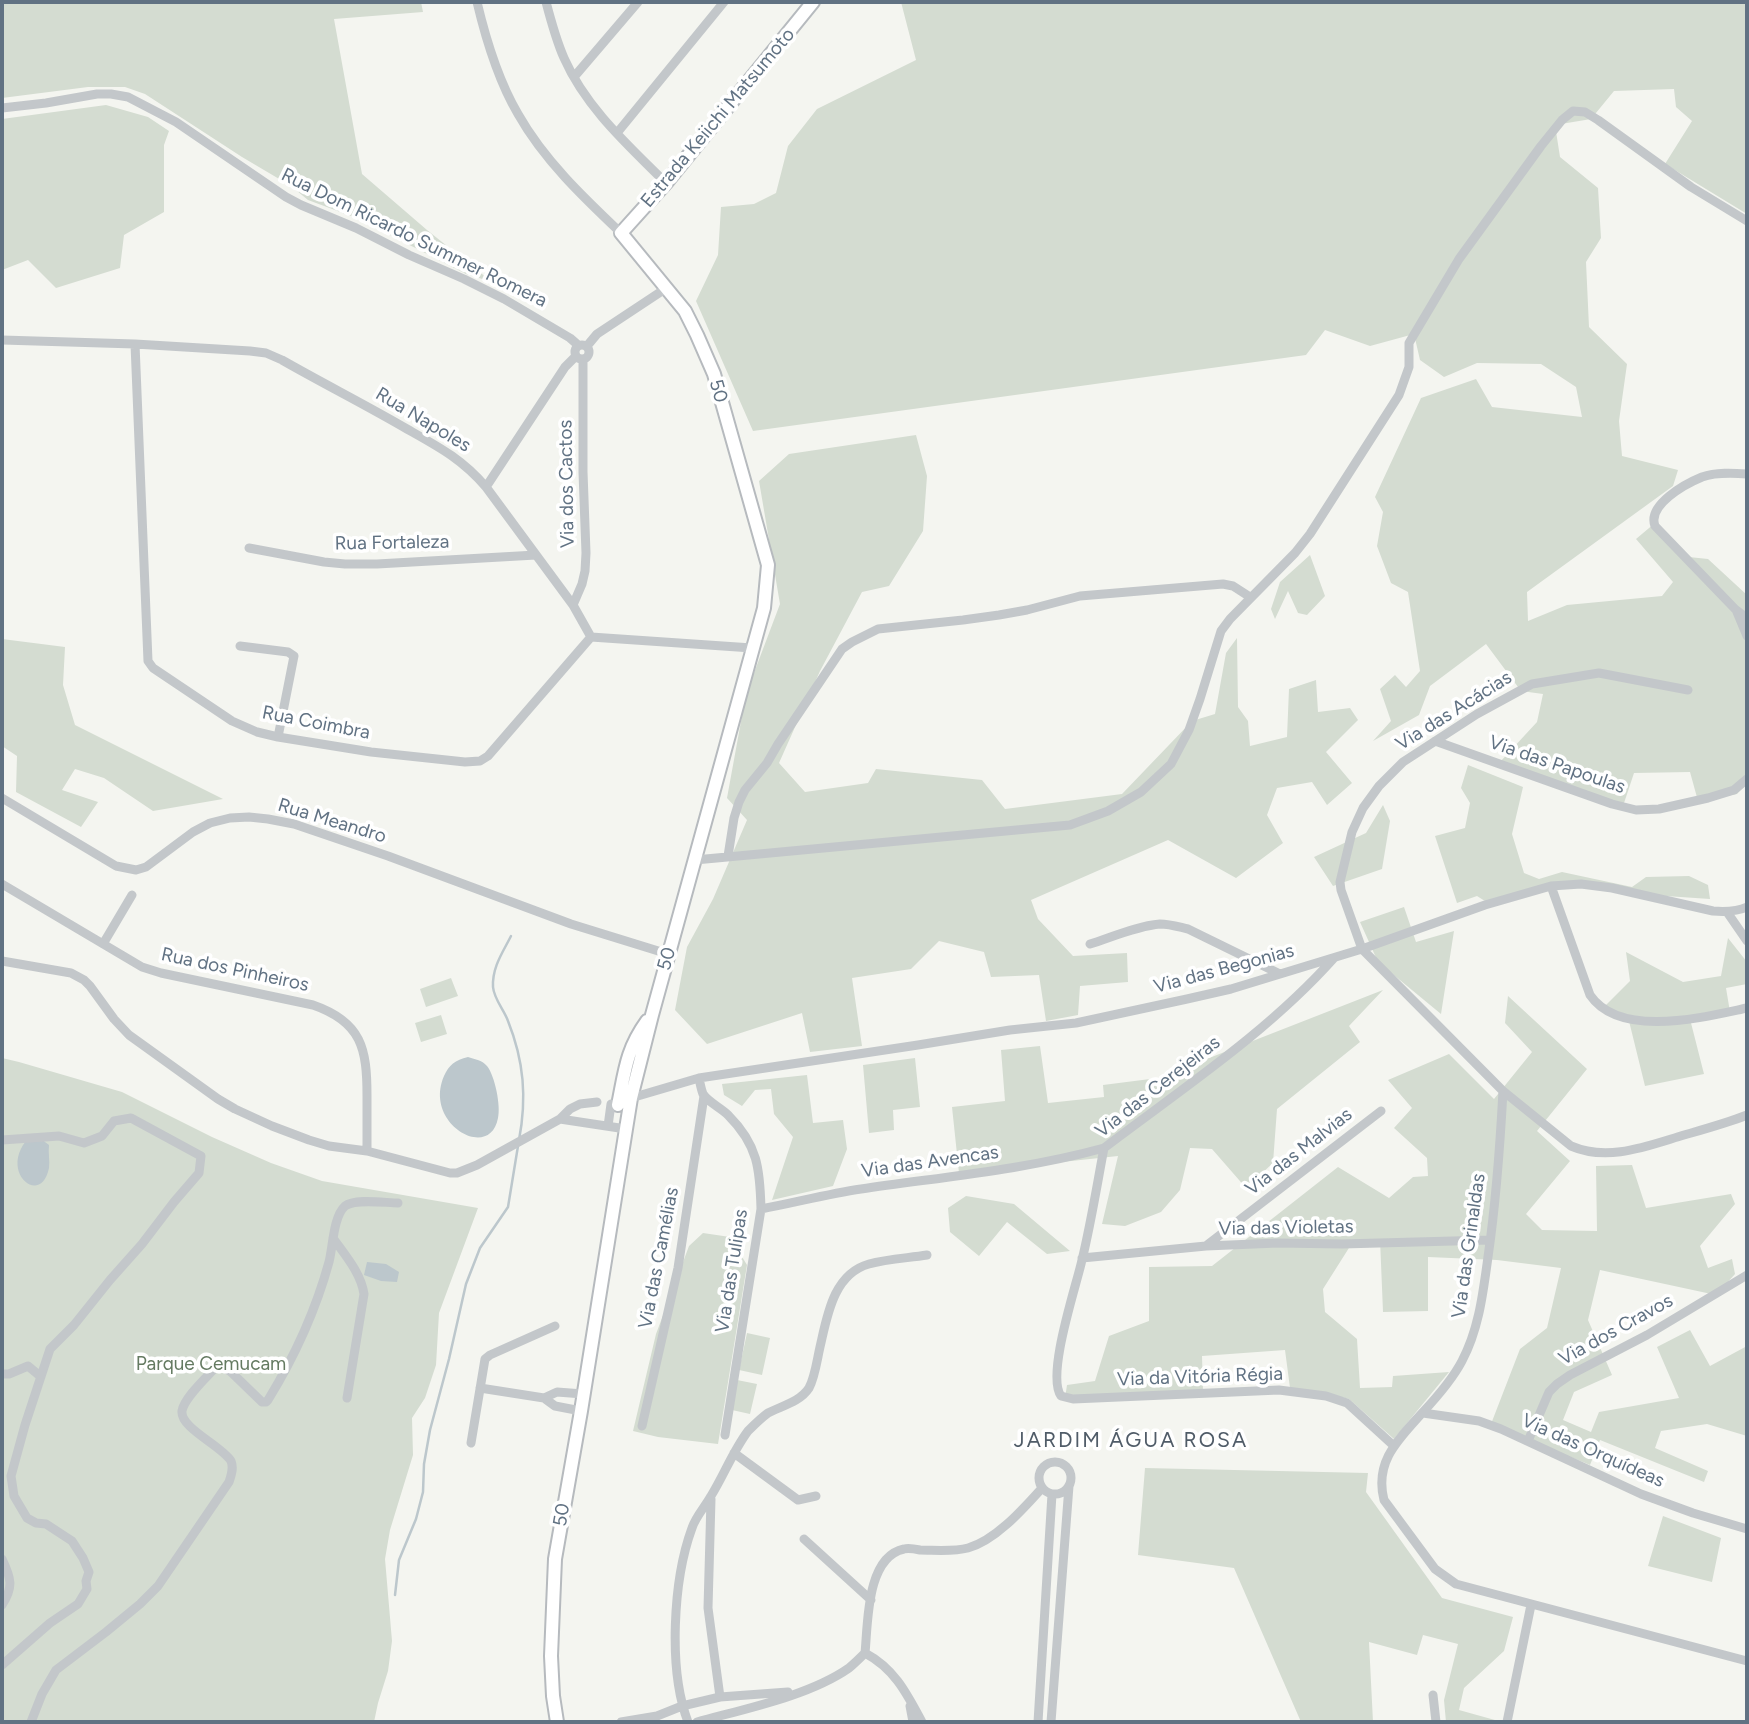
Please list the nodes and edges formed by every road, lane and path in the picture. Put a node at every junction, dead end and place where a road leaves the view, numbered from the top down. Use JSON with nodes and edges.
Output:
{"nodes":[{"id":1,"x":477,"y":2,"type":"edge"},
{"id":2,"x":546,"y":2,"type":"edge"},
{"id":3,"x":639,"y":2,"type":"edge"},
{"id":4,"x":724,"y":2,"type":"edge"},
{"id":5,"x":813,"y":2,"type":"edge"},
{"id":6,"x":574,"y":77,"type":"junction"},
{"id":7,"x":2,"y":108,"type":"edge"},
{"id":8,"x":617,"y":133,"type":"junction"},
{"id":9,"x":666,"y":183,"type":"junction"},
{"id":10,"x":1747,"y":221,"type":"edge"},
{"id":11,"x":621,"y":233,"type":"junction"},
{"id":12,"x":665,"y":289,"type":"junction"},
{"id":13,"x":2,"y":340,"type":"edge"},
{"id":14,"x":135,"y":344,"type":"junction"},
{"id":15,"x":582,"y":345,"type":"junction"},
{"id":16,"x":580,"y":357,"type":"junction"},
{"id":17,"x":1747,"y":474,"type":"edge"},
{"id":18,"x":486,"y":487,"type":"junction"},
{"id":19,"x":249,"y":548,"type":"dead end"},
{"id":20,"x":537,"y":555,"type":"junction"},
{"id":21,"x":1250,"y":597,"type":"junction"},
{"id":22,"x":573,"y":605,"type":"junction"},
{"id":23,"x":1736,"y":610,"type":"junction"},
{"id":24,"x":1747,"y":618,"type":"edge"},
{"id":25,"x":1747,"y":636,"type":"edge"},
{"id":26,"x":591,"y":637,"type":"junction"},
{"id":27,"x":240,"y":646,"type":"dead end"},
{"id":28,"x":752,"y":648,"type":"junction"},
{"id":29,"x":1688,"y":690,"type":"dead end"},
{"id":30,"x":278,"y":737,"type":"junction"},
{"id":31,"x":1435,"y":741,"type":"junction"},
{"id":32,"x":1747,"y":779,"type":"edge"},
{"id":33,"x":2,"y":799,"type":"edge"},
{"id":34,"x":728,"y":856,"type":"junction"},
{"id":35,"x":695,"y":860,"type":"junction"},
{"id":36,"x":2,"y":884,"type":"edge"},
{"id":37,"x":1551,"y":886,"type":"junction"},
{"id":38,"x":132,"y":895,"type":"dead end"},
{"id":39,"x":1747,"y":907,"type":"edge"},
{"id":40,"x":1727,"y":912,"type":"junction"},
{"id":41,"x":1747,"y":941,"type":"edge"},
{"id":42,"x":103,"y":944,"type":"junction"},
{"id":43,"x":1090,"y":944,"type":"dead end"},
{"id":44,"x":1362,"y":950,"type":"junction"},
{"id":45,"x":668,"y":954,"type":"junction"},
{"id":46,"x":1336,"y":957,"type":"junction"},
{"id":47,"x":2,"y":961,"type":"edge"},
{"id":48,"x":1280,"y":974,"type":"junction"},
{"id":49,"x":1747,"y":1008,"type":"edge"},
{"id":50,"x":699,"y":1078,"type":"junction"},
{"id":51,"x":1503,"y":1091,"type":"junction"},
{"id":52,"x":704,"y":1096,"type":"junction"},
{"id":53,"x":616,"y":1103,"type":"junction"},
{"id":54,"x":1381,"y":1111,"type":"dead end"},
{"id":55,"x":1747,"y":1115,"type":"edge"},
{"id":56,"x":560,"y":1119,"type":"junction"},
{"id":57,"x":608,"y":1126,"type":"junction"},
{"id":58,"x":626,"y":1129,"type":"junction"},
{"id":59,"x":2,"y":1140,"type":"edge"},
{"id":60,"x":1104,"y":1148,"type":"junction"},
{"id":61,"x":367,"y":1151,"type":"junction"},
{"id":62,"x":398,"y":1203,"type":"dead end"},
{"id":63,"x":761,"y":1209,"type":"junction"},
{"id":64,"x":333,"y":1238,"type":"junction"},
{"id":65,"x":1490,"y":1240,"type":"junction"},
{"id":66,"x":1206,"y":1247,"type":"junction"},
{"id":67,"x":927,"y":1255,"type":"dead end"},
{"id":68,"x":1083,"y":1258,"type":"junction"},
{"id":69,"x":1747,"y":1275,"type":"edge"},
{"id":70,"x":555,"y":1326,"type":"dead end"},
{"id":71,"x":2,"y":1374,"type":"edge"},
{"id":72,"x":40,"y":1376,"type":"junction"},
{"id":73,"x":480,"y":1388,"type":"junction"},
{"id":74,"x":583,"y":1394,"type":"junction"},
{"id":75,"x":347,"y":1398,"type":"dead end"},
{"id":76,"x":544,"y":1398,"type":"junction"},
{"id":77,"x":1073,"y":1399,"type":"joint"},
{"id":78,"x":581,"y":1411,"type":"junction"},
{"id":79,"x":1423,"y":1413,"type":"junction"},
{"id":80,"x":642,"y":1426,"type":"dead end"},
{"id":81,"x":725,"y":1435,"type":"dead end"},
{"id":82,"x":1528,"y":1441,"type":"junction"},
{"id":83,"x":471,"y":1443,"type":"dead end"},
{"id":84,"x":1394,"y":1446,"type":"junction"},
{"id":85,"x":734,"y":1453,"type":"junction"},
{"id":86,"x":1069,"y":1486,"type":"junction"},
{"id":87,"x":1042,"y":1488,"type":"junction"},
{"id":88,"x":1052,"y":1494,"type":"junction"},
{"id":89,"x":816,"y":1496,"type":"dead end"},
{"id":90,"x":711,"y":1497,"type":"junction"},
{"id":91,"x":1747,"y":1529,"type":"edge"},
{"id":92,"x":804,"y":1539,"type":"dead end"},
{"id":93,"x":2,"y":1559,"type":"edge"},
{"id":94,"x":871,"y":1600,"type":"junction"},
{"id":95,"x":2,"y":1605,"type":"edge"},
{"id":96,"x":1531,"y":1605,"type":"junction"},
{"id":97,"x":865,"y":1653,"type":"junction"},
{"id":98,"x":1747,"y":1661,"type":"edge"},
{"id":99,"x":2,"y":1665,"type":"edge"},
{"id":100,"x":804,"y":1691,"type":"junction"},
{"id":101,"x":1433,"y":1695,"type":"dead end"},
{"id":102,"x":720,"y":1697,"type":"junction"},
{"id":103,"x":909,"y":1698,"type":"junction"},
{"id":104,"x":682,"y":1706,"type":"junction"},
{"id":105,"x":31,"y":1722,"type":"edge"},
{"id":106,"x":557,"y":1722,"type":"edge"},
{"id":107,"x":621,"y":1722,"type":"edge"},
{"id":108,"x":688,"y":1722,"type":"edge"},
{"id":109,"x":697,"y":1722,"type":"edge"},
{"id":110,"x":913,"y":1722,"type":"edge"},
{"id":111,"x":922,"y":1722,"type":"edge"},
{"id":112,"x":1038,"y":1722,"type":"edge"},
{"id":113,"x":1051,"y":1722,"type":"edge"},
{"id":114,"x":1436,"y":1722,"type":"edge"},
{"id":115,"x":1507,"y":1722,"type":"edge"}],
"edges":[{"from":1,"to":11,"type":"street"},
{"from":2,"to":6,"type":"street"},
{"from":3,"to":6,"type":"street"},
{"from":4,"to":8,"type":"street"},
{"from":5,"to":9,"type":"main road","name":"Estrada Keiichi Matsumoto"},
{"from":6,"to":8,"type":"street"},
{"from":7,"to":15,"type":"street","name":"Rua Dom Ricardo Summer Romera"},
{"from":8,"to":9,"type":"street"},
{"from":9,"to":11,"type":"main road","name":"Estrada Keiichi Matsumoto"},
{"from":10,"to":21,"type":"street"},
{"from":11,"to":12,"type":"main road","name":"50"},
{"from":12,"to":15,"type":"street"},
{"from":12,"to":28,"type":"main road","name":"50"},
{"from":13,"to":14,"type":"street","name":"Rua Napoles"},
{"from":14,"to":18,"type":"street","name":"Rua Napoles"},
{"from":14,"to":30,"type":"street","name":"Rua Coimbra"},
{"from":15,"to":16,"type":"street"},
{"from":16,"to":18,"type":"street"},
{"from":16,"to":22,"type":"street","name":"Via dos Cactos"},
{"from":17,"to":23,"type":"street"},
{"from":18,"to":20,"type":"street","name":"Rua Napoles"},
{"from":19,"to":20,"type":"street","name":"Rua Fortaleza"},
{"from":20,"to":22,"type":"street","name":"Rua Napoles"},
{"from":21,"to":34,"type":"street"},
{"from":21,"to":34,"type":"street"},
{"from":22,"to":26,"type":"street","name":"Rua Napoles"},
{"from":23,"to":24,"type":"street"},
{"from":23,"to":25,"type":"street"},
{"from":26,"to":28,"type":"street"},
{"from":26,"to":30,"type":"street","name":"Rua Coimbra"},
{"from":27,"to":30,"type":"street"},
{"from":28,"to":35,"type":"main road","name":"50"},
{"from":29,"to":31,"type":"street","name":"Via das Acácias"},
{"from":31,"to":32,"type":"street","name":"Via das Papoulas"},
{"from":31,"to":44,"type":"street","name":"Via das Acácias"},
{"from":33,"to":45,"type":"street","name":"Rua Meandro"},
{"from":34,"to":35,"type":"street"},
{"from":35,"to":45,"type":"main road","name":"50"},
{"from":36,"to":42,"type":"street","name":"Rua dos Pinheiros"},
{"from":37,"to":40,"type":"street","name":"Via das Begonias"},
{"from":37,"to":44,"type":"street","name":"Via das Begonias"},
{"from":37,"to":49,"type":"street"},
{"from":38,"to":42,"type":"street"},
{"from":39,"to":40,"type":"street","name":"Via das Begonias"},
{"from":40,"to":41,"type":"street"},
{"from":42,"to":61,"type":"street","name":"Rua dos Pinheiros"},
{"from":43,"to":48,"type":"street"},
{"from":44,"to":46,"type":"street","name":"Via das Begonias"},
{"from":44,"to":51,"type":"street"},
{"from":45,"to":53,"type":"main road","name":"50"},
{"from":46,"to":48,"type":"street","name":"Via das Begonias"},
{"from":46,"to":60,"type":"street","name":"Via das Cerejeiras"},
{"from":47,"to":61,"type":"street"},
{"from":48,"to":50,"type":"street","name":"Via das Begonias"},
{"from":50,"to":52,"type":"street"},
{"from":50,"to":53,"type":"street"},
{"from":51,"to":55,"type":"street"},
{"from":51,"to":65,"type":"street","name":"Via das Grinaldas"},
{"from":52,"to":63,"type":"street","name":"Via das Tulipas"},
{"from":52,"to":80,"type":"street","name":"Via das Camélias"},
{"from":53,"to":56,"type":"street"},
{"from":53,"to":57,"type":"street"},
{"from":53,"to":58,"type":"main road","name":"50"},
{"from":54,"to":66,"type":"street","name":"Via das Malvias"},
{"from":56,"to":57,"type":"street"},
{"from":56,"to":61,"type":"street"},
{"from":57,"to":58,"type":"street"},
{"from":58,"to":74,"type":"main road","name":"50"},
{"from":59,"to":72,"type":"street"},
{"from":60,"to":63,"type":"street","name":"Via das Avencas"},
{"from":60,"to":68,"type":"street","name":"Via das Cerejeiras"},
{"from":62,"to":64,"type":"street"},
{"from":63,"to":81,"type":"street","name":"Via das Tulipas"},
{"from":64,"to":75,"type":"street"},
{"from":64,"to":105,"type":"street"},
{"from":65,"to":66,"type":"street","name":"Via das Violetas"},
{"from":65,"to":79,"type":"street","name":"Via das Grinaldas"},
{"from":66,"to":68,"type":"street","name":"Via das Violetas"},
{"from":67,"to":85,"type":"street"},
{"from":68,"to":77,"type":"street","name":"Via das Cerejeiras"},
{"from":69,"to":82,"type":"street","name":"Via dos Cravos"},
{"from":70,"to":73,"type":"street"},
{"from":71,"to":72,"type":"street"},
{"from":72,"to":99,"type":"street"},
{"from":73,"to":76,"type":"street"},
{"from":73,"to":83,"type":"street"},
{"from":74,"to":76,"type":"street"},
{"from":74,"to":78,"type":"main road","name":"50"},
{"from":76,"to":78,"type":"street"},
{"from":77,"to":84,"type":"street","name":"Via da Vitória Régia"},
{"from":78,"to":106,"type":"main road","name":"50"},
{"from":79,"to":82,"type":"street","name":"Via das Orquídeas"},
{"from":79,"to":84,"type":"street","name":"Via das Grinaldas"},
{"from":82,"to":91,"type":"street","name":"Via das Orquídeas"},
{"from":84,"to":96,"type":"street","name":"Via das Grinaldas"},
{"from":85,"to":89,"type":"street"},
{"from":85,"to":90,"type":"street"},
{"from":86,"to":87,"type":"street"},
{"from":86,"to":88,"type":"street"},
{"from":86,"to":113,"type":"street"},
{"from":87,"to":88,"type":"street"},
{"from":87,"to":94,"type":"street"},
{"from":88,"to":112,"type":"street"},
{"from":90,"to":102,"type":"street"},
{"from":90,"to":104,"type":"street"},
{"from":92,"to":94,"type":"street"},
{"from":93,"to":95,"type":"street"},
{"from":94,"to":97,"type":"street"},
{"from":96,"to":98,"type":"street","name":"Via das Grinaldas"},
{"from":96,"to":115,"type":"street"},
{"from":97,"to":100,"type":"street"},
{"from":97,"to":103,"type":"street"},
{"from":100,"to":102,"type":"street"},
{"from":100,"to":109,"type":"street"},
{"from":101,"to":114,"type":"street"},
{"from":102,"to":104,"type":"street"},
{"from":103,"to":110,"type":"street"},
{"from":103,"to":111,"type":"street"},
{"from":104,"to":107,"type":"street"},
{"from":104,"to":108,"type":"street"}]}
